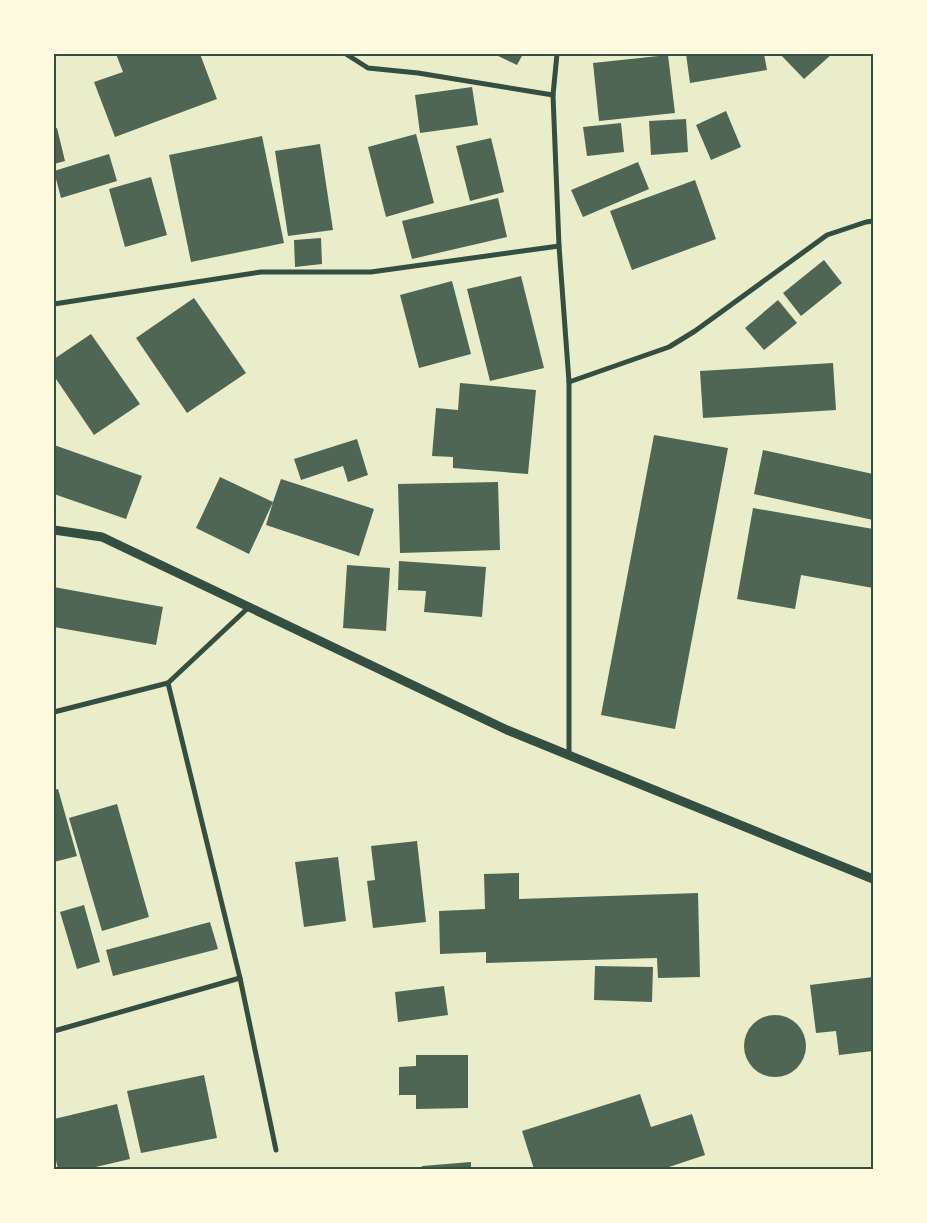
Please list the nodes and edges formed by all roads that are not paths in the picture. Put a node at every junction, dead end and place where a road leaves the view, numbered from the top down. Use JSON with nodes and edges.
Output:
{"nodes":[{"id":1,"x":346,"y":54,"type":"edge"},
{"id":2,"x":556,"y":54,"type":"edge"},
{"id":3,"x":553,"y":95,"type":"junction"},
{"id":4,"x":873,"y":221,"type":"edge"},
{"id":5,"x":559,"y":246,"type":"junction"},
{"id":6,"x":54,"y":304,"type":"edge"},
{"id":7,"x":570,"y":382,"type":"junction"},
{"id":8,"x":54,"y":530,"type":"edge"},
{"id":9,"x":249,"y":607,"type":"junction"},
{"id":10,"x":168,"y":683,"type":"junction"},
{"id":11,"x":54,"y":712,"type":"edge"},
{"id":12,"x":569,"y":756,"type":"junction"},
{"id":13,"x":873,"y":879,"type":"edge"},
{"id":14,"x":240,"y":978,"type":"junction"},
{"id":15,"x":54,"y":1030,"type":"edge"},
{"id":16,"x":276,"y":1150,"type":"dead end"}],
"edges":[{"from":1,"to":3,"type":"street"},
{"from":2,"to":3,"type":"street"},
{"from":3,"to":5,"type":"street"},
{"from":4,"to":7,"type":"street"},
{"from":5,"to":6,"type":"street"},
{"from":5,"to":7,"type":"street"},
{"from":7,"to":12,"type":"street"},
{"from":8,"to":9,"type":"street"},
{"from":9,"to":10,"type":"street"},
{"from":9,"to":12,"type":"street"},
{"from":10,"to":11,"type":"street"},
{"from":10,"to":14,"type":"street"},
{"from":12,"to":13,"type":"street"},
{"from":14,"to":15,"type":"street"},
{"from":14,"to":16,"type":"street"}]}
